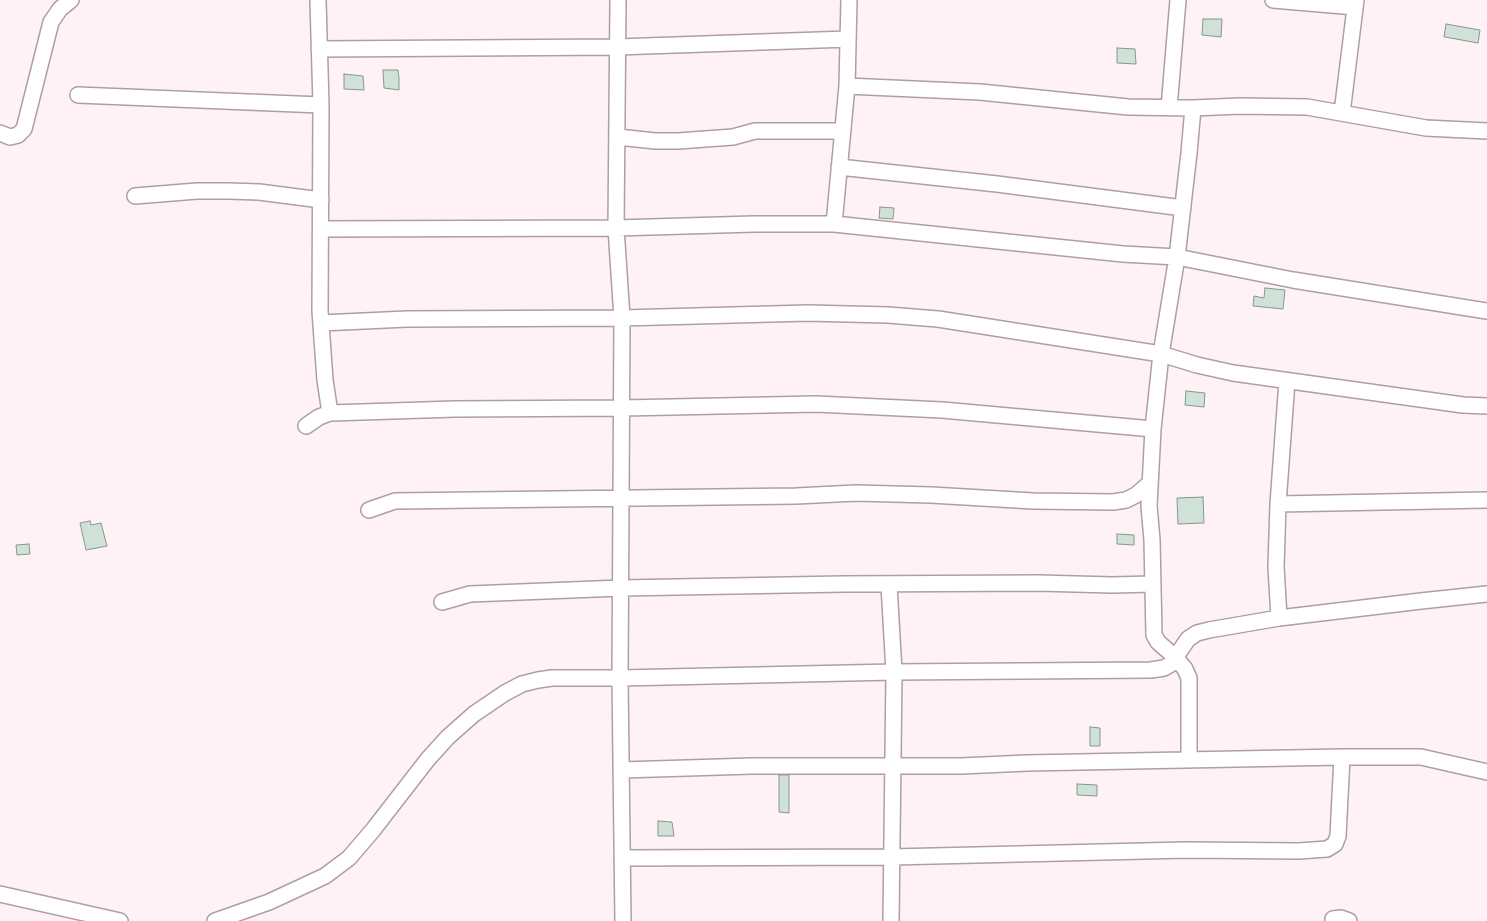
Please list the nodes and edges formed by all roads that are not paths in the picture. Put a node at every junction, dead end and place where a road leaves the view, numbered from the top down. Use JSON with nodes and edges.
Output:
{"nodes":[{"id":1,"x":71,"y":0,"type":"edge"},
{"id":2,"x":318,"y":0,"type":"edge"},
{"id":3,"x":618,"y":0,"type":"edge"},
{"id":4,"x":849,"y":0,"type":"edge"},
{"id":5,"x":1178,"y":0,"type":"edge"},
{"id":6,"x":1273,"y":0,"type":"edge"},
{"id":7,"x":1297,"y":1,"type":"edge"},
{"id":8,"x":1356,"y":4,"type":"edge"},
{"id":9,"x":848,"y":39,"type":"junction"},
{"id":10,"x":618,"y":47,"type":"junction"},
{"id":11,"x":319,"y":49,"type":"junction"},
{"id":12,"x":847,"y":86,"type":"junction"},
{"id":13,"x":78,"y":95,"type":"dead end"},
{"id":14,"x":321,"y":105,"type":"junction"},
{"id":15,"x":1169,"y":108,"type":"junction"},
{"id":16,"x":1193,"y":108,"type":"junction"},
{"id":17,"x":1342,"y":113,"type":"junction"},
{"id":18,"x":843,"y":131,"type":"junction"},
{"id":19,"x":1487,"y":131,"type":"edge"},
{"id":20,"x":0,"y":133,"type":"edge"},
{"id":21,"x":618,"y":137,"type":"junction"},
{"id":22,"x":840,"y":167,"type":"junction"},
{"id":23,"x":135,"y":196,"type":"dead end"},
{"id":24,"x":321,"y":200,"type":"junction"},
{"id":25,"x":1183,"y":208,"type":"junction"},
{"id":26,"x":834,"y":224,"type":"junction"},
{"id":27,"x":321,"y":228,"type":"junction"},
{"id":28,"x":616,"y":228,"type":"junction"},
{"id":29,"x":1177,"y":257,"type":"junction"},
{"id":30,"x":1487,"y":311,"type":"edge"},
{"id":31,"x":622,"y":318,"type":"junction"},
{"id":32,"x":321,"y":324,"type":"junction"},
{"id":33,"x":1161,"y":354,"type":"junction"},
{"id":34,"x":1288,"y":381,"type":"junction"},
{"id":35,"x":1487,"y":406,"type":"edge"},
{"id":36,"x":623,"y":408,"type":"junction"},
{"id":37,"x":330,"y":413,"type":"junction"},
{"id":38,"x":306,"y":426,"type":"dead end"},
{"id":39,"x":1153,"y":429,"type":"junction"},
{"id":40,"x":1150,"y":483,"type":"junction"},
{"id":41,"x":622,"y":498,"type":"junction"},
{"id":42,"x":1487,"y":500,"type":"edge"},
{"id":43,"x":1278,"y":504,"type":"junction"},
{"id":44,"x":369,"y":510,"type":"dead end"},
{"id":45,"x":1153,"y":584,"type":"junction"},
{"id":46,"x":889,"y":585,"type":"junction"},
{"id":47,"x":621,"y":588,"type":"junction"},
{"id":48,"x":1487,"y":594,"type":"edge"},
{"id":49,"x":442,"y":602,"type":"dead end"},
{"id":50,"x":1279,"y":618,"type":"junction"},
{"id":51,"x":1176,"y":658,"type":"junction"},
{"id":52,"x":894,"y":672,"type":"junction"},
{"id":53,"x":620,"y":678,"type":"junction"},
{"id":54,"x":1342,"y":757,"type":"junction"},
{"id":55,"x":1189,"y":760,"type":"junction"},
{"id":56,"x":893,"y":767,"type":"junction"},
{"id":57,"x":622,"y":770,"type":"junction"},
{"id":58,"x":1487,"y":772,"type":"edge"},
{"id":59,"x":892,"y":857,"type":"junction"},
{"id":60,"x":622,"y":858,"type":"junction"},
{"id":61,"x":0,"y":894,"type":"edge"},
{"id":62,"x":120,"y":921,"type":"edge"},
{"id":63,"x":215,"y":921,"type":"edge"},
{"id":64,"x":623,"y":921,"type":"edge"},
{"id":65,"x":891,"y":921,"type":"edge"},
{"id":66,"x":1332,"y":921,"type":"edge"},
{"id":67,"x":1350,"y":921,"type":"edge"}],
"edges":[{"from":1,"to":20,"type":"street"},
{"from":2,"to":11,"type":"street"},
{"from":3,"to":10,"type":"street"},
{"from":4,"to":9,"type":"street"},
{"from":5,"to":15,"type":"street"},
{"from":6,"to":7,"type":"street"},
{"from":7,"to":8,"type":"street"},
{"from":8,"to":17,"type":"street"},
{"from":9,"to":10,"type":"street"},
{"from":9,"to":12,"type":"street"},
{"from":10,"to":11,"type":"street"},
{"from":10,"to":21,"type":"street"},
{"from":11,"to":14,"type":"street"},
{"from":12,"to":15,"type":"street"},
{"from":12,"to":18,"type":"street"},
{"from":13,"to":14,"type":"street"},
{"from":14,"to":24,"type":"street"},
{"from":15,"to":16,"type":"street"},
{"from":16,"to":17,"type":"street"},
{"from":16,"to":25,"type":"street"},
{"from":17,"to":19,"type":"street"},
{"from":18,"to":21,"type":"street"},
{"from":18,"to":22,"type":"street"},
{"from":21,"to":28,"type":"street"},
{"from":22,"to":25,"type":"street"},
{"from":22,"to":26,"type":"street"},
{"from":23,"to":24,"type":"street"},
{"from":24,"to":27,"type":"street"},
{"from":25,"to":29,"type":"street"},
{"from":26,"to":28,"type":"street"},
{"from":26,"to":29,"type":"street"},
{"from":27,"to":28,"type":"street"},
{"from":27,"to":32,"type":"street"},
{"from":28,"to":31,"type":"street"},
{"from":29,"to":30,"type":"street"},
{"from":29,"to":33,"type":"street"},
{"from":31,"to":32,"type":"street"},
{"from":31,"to":33,"type":"street"},
{"from":31,"to":36,"type":"street"},
{"from":32,"to":37,"type":"street"},
{"from":33,"to":34,"type":"street"},
{"from":33,"to":39,"type":"street"},
{"from":34,"to":35,"type":"street"},
{"from":34,"to":43,"type":"street"},
{"from":36,"to":37,"type":"street"},
{"from":36,"to":39,"type":"street"},
{"from":36,"to":41,"type":"street"},
{"from":37,"to":38,"type":"street"},
{"from":39,"to":40,"type":"street"},
{"from":40,"to":41,"type":"street"},
{"from":40,"to":45,"type":"street"},
{"from":41,"to":44,"type":"street"},
{"from":41,"to":47,"type":"street"},
{"from":42,"to":43,"type":"street"},
{"from":43,"to":50,"type":"street"},
{"from":45,"to":46,"type":"street"},
{"from":45,"to":51,"type":"street"},
{"from":46,"to":47,"type":"street"},
{"from":46,"to":52,"type":"street"},
{"from":47,"to":49,"type":"street"},
{"from":47,"to":53,"type":"street"},
{"from":48,"to":50,"type":"street"},
{"from":50,"to":51,"type":"street"},
{"from":51,"to":52,"type":"street"},
{"from":51,"to":55,"type":"street"},
{"from":52,"to":53,"type":"street"},
{"from":52,"to":56,"type":"street"},
{"from":53,"to":57,"type":"street"},
{"from":53,"to":63,"type":"street"},
{"from":54,"to":55,"type":"street"},
{"from":54,"to":58,"type":"street"},
{"from":54,"to":59,"type":"street"},
{"from":55,"to":56,"type":"street"},
{"from":56,"to":57,"type":"street"},
{"from":56,"to":59,"type":"street"},
{"from":57,"to":60,"type":"street"},
{"from":59,"to":60,"type":"street"},
{"from":59,"to":65,"type":"street"},
{"from":60,"to":64,"type":"street"},
{"from":61,"to":62,"type":"street"},
{"from":66,"to":67,"type":"street"}]}
